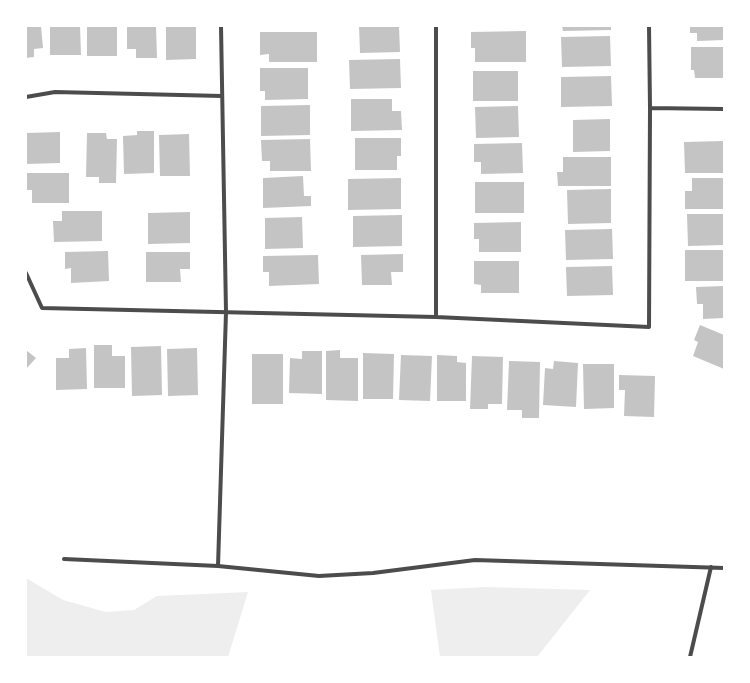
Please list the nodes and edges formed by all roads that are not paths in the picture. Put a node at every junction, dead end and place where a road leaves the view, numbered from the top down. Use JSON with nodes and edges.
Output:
{"nodes":[{"id":1,"x":221,"y":26,"type":"edge"},
{"id":2,"x":436,"y":26,"type":"edge"},
{"id":3,"x":649,"y":26,"type":"edge"},
{"id":4,"x":222,"y":96,"type":"junction"},
{"id":5,"x":26,"y":97,"type":"edge"},
{"id":6,"x":650,"y":108,"type":"junction"},
{"id":7,"x":724,"y":109,"type":"edge"},
{"id":8,"x":26,"y":273,"type":"edge"},
{"id":9,"x":226,"y":312,"type":"junction"},
{"id":10,"x":436,"y":317,"type":"junction"},
{"id":11,"x":64,"y":559,"type":"dead end"},
{"id":12,"x":218,"y":566,"type":"junction"},
{"id":13,"x":710,"y":567,"type":"junction"},
{"id":14,"x":724,"y":568,"type":"edge"},
{"id":15,"x":690,"y":657,"type":"edge"}],
"edges":[{"from":1,"to":4,"type":"street"},
{"from":2,"to":10,"type":"street"},
{"from":3,"to":6,"type":"street"},
{"from":4,"to":5,"type":"street"},
{"from":4,"to":9,"type":"street"},
{"from":6,"to":7,"type":"street"},
{"from":6,"to":10,"type":"street"},
{"from":8,"to":9,"type":"street"},
{"from":9,"to":10,"type":"street"},
{"from":9,"to":12,"type":"street"},
{"from":11,"to":12,"type":"street"},
{"from":12,"to":13,"type":"street"},
{"from":13,"to":14,"type":"street"},
{"from":13,"to":15,"type":"street"}]}
